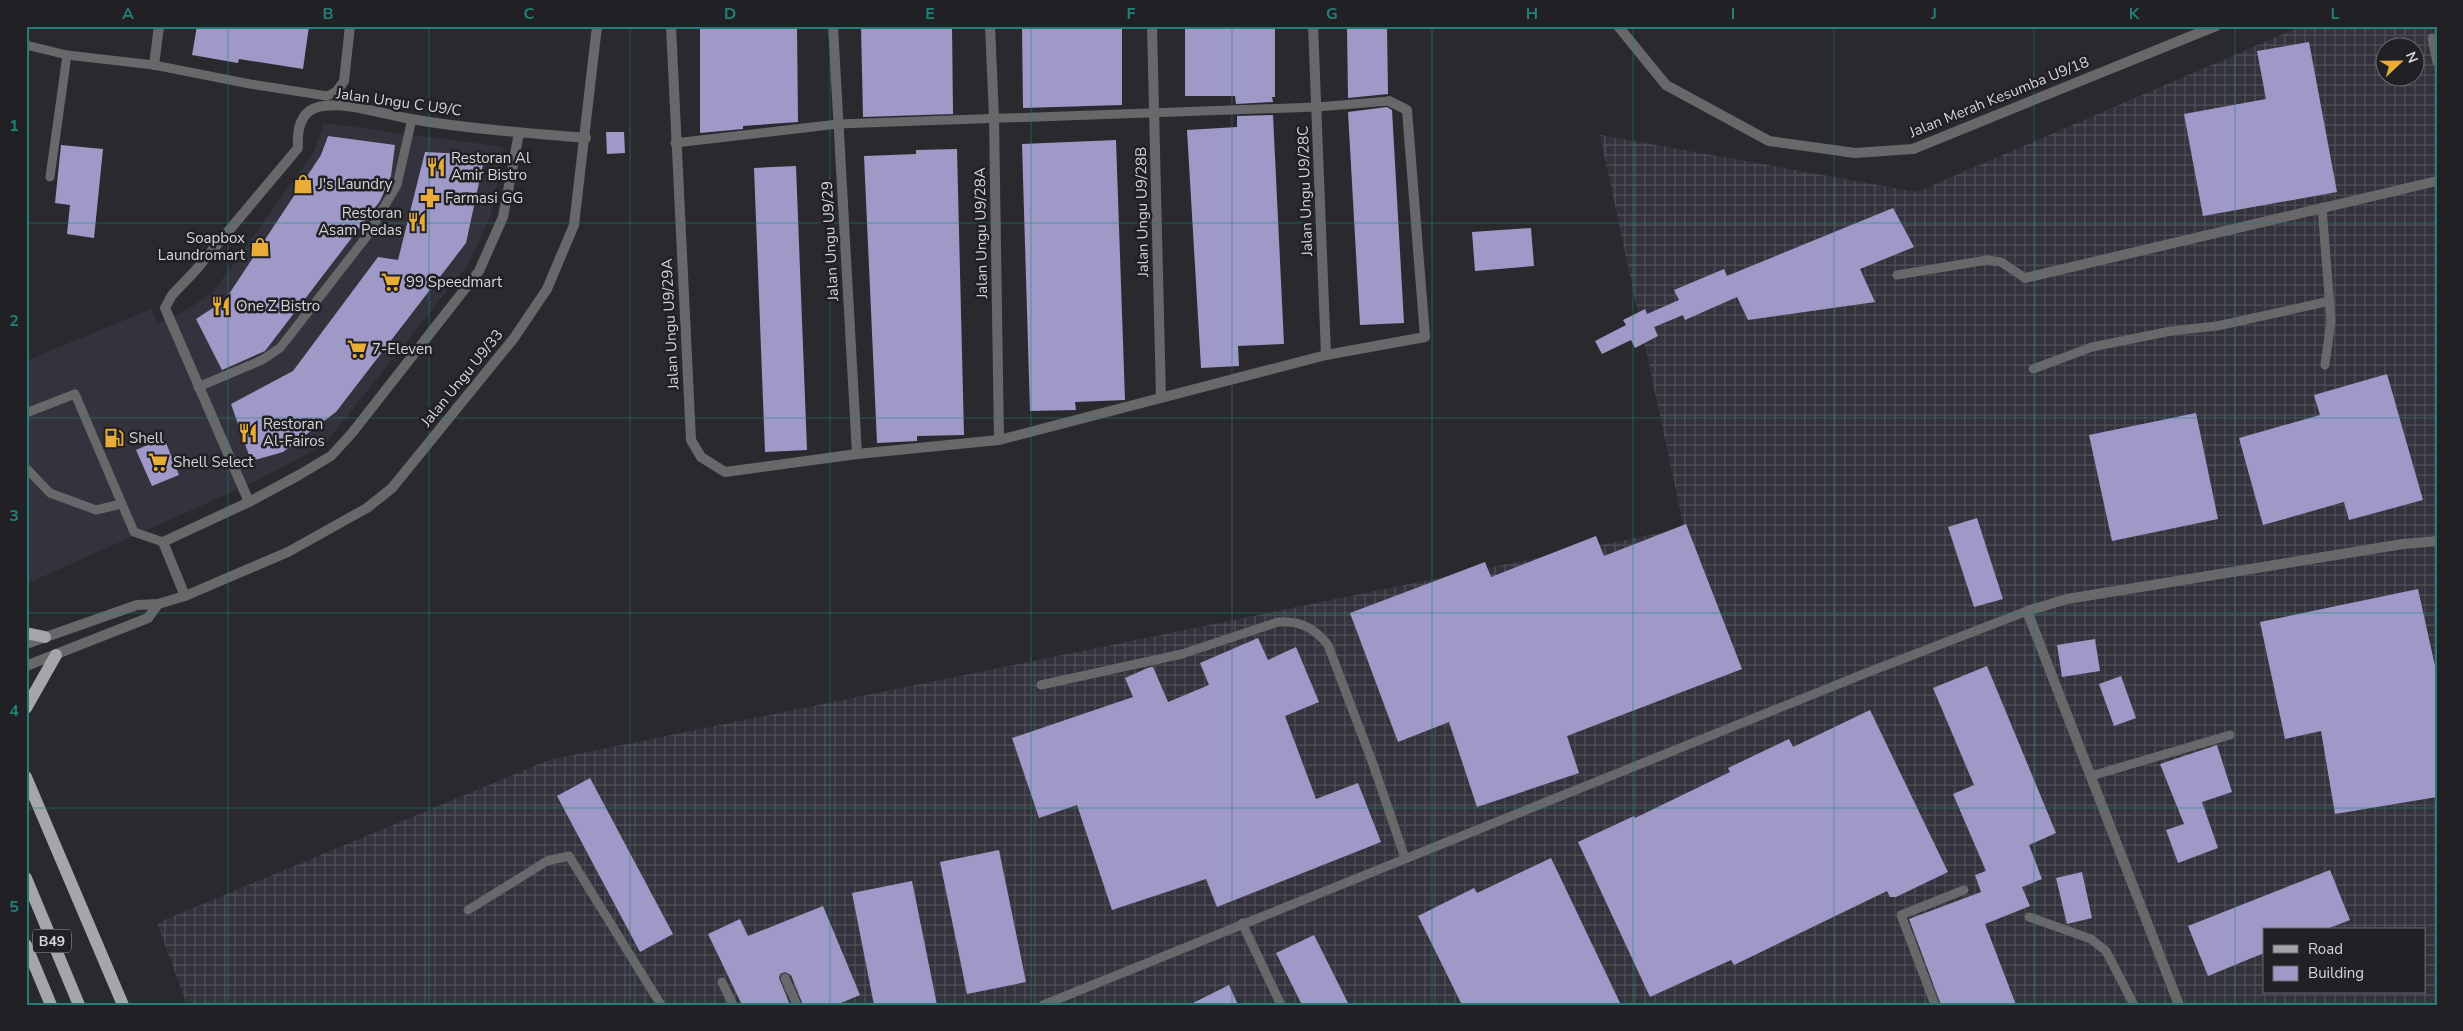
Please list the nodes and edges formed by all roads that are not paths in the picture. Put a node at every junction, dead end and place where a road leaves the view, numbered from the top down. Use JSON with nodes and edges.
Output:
{"nodes":[{"id":1,"x":159,"y":26,"type":"edge"},
{"id":2,"x":350,"y":26,"type":"edge"},
{"id":3,"x":597,"y":26,"type":"edge"},
{"id":4,"x":671,"y":26,"type":"edge"},
{"id":5,"x":833,"y":26,"type":"edge"},
{"id":6,"x":990,"y":26,"type":"edge"},
{"id":7,"x":1152,"y":26,"type":"edge"},
{"id":8,"x":1313,"y":26,"type":"edge"},
{"id":9,"x":1618,"y":26,"type":"edge"},
{"id":10,"x":2216,"y":26,"type":"edge"},
{"id":11,"x":2432,"y":38,"type":"dead end"},
{"id":12,"x":26,"y":45,"type":"edge"},
{"id":13,"x":67,"y":55,"type":"junction"},
{"id":14,"x":2437,"y":62,"type":"edge"},
{"id":15,"x":154,"y":65,"type":"junction"},
{"id":16,"x":337,"y":90,"type":"joint"},
{"id":17,"x":1389,"y":101,"type":"joint"},
{"id":18,"x":1317,"y":107,"type":"junction"},
{"id":19,"x":1154,"y":112,"type":"junction"},
{"id":20,"x":994,"y":117,"type":"junction"},
{"id":21,"x":412,"y":120,"type":"junction"},
{"id":22,"x":838,"y":124,"type":"junction"},
{"id":23,"x":519,"y":133,"type":"junction"},
{"id":24,"x":586,"y":138,"type":"junction"},
{"id":25,"x":676,"y":143,"type":"junction"},
{"id":26,"x":50,"y":177,"type":"dead end"},
{"id":27,"x":2437,"y":181,"type":"edge"},
{"id":28,"x":2322,"y":207,"type":"junction"},
{"id":29,"x":1897,"y":275,"type":"dead end"},
{"id":30,"x":2025,"y":278,"type":"joint"},
{"id":31,"x":2330,"y":302,"type":"junction"},
{"id":32,"x":1326,"y":355,"type":"junction"},
{"id":33,"x":2325,"y":365,"type":"dead end"},
{"id":34,"x":2033,"y":369,"type":"dead end"},
{"id":35,"x":198,"y":387,"type":"junction"},
{"id":36,"x":1161,"y":398,"type":"junction"},
{"id":37,"x":26,"y":413,"type":"edge"},
{"id":38,"x":999,"y":440,"type":"junction"},
{"id":39,"x":857,"y":454,"type":"junction"},
{"id":40,"x":26,"y":468,"type":"edge"},
{"id":41,"x":249,"y":502,"type":"junction"},
{"id":42,"x":122,"y":504,"type":"junction"},
{"id":43,"x":2437,"y":541,"type":"edge"},
{"id":44,"x":163,"y":542,"type":"junction"},
{"id":45,"x":185,"y":596,"type":"junction"},
{"id":46,"x":158,"y":604,"type":"junction"},
{"id":47,"x":2027,"y":611,"type":"junction"},
{"id":48,"x":26,"y":633,"type":"edge"},
{"id":49,"x":45,"y":637,"type":"junction"},
{"id":50,"x":26,"y":644,"type":"edge"},
{"id":51,"x":56,"y":655,"type":"junction"},
{"id":52,"x":26,"y":666,"type":"edge"},
{"id":53,"x":1041,"y":685,"type":"dead end"},
{"id":54,"x":26,"y":708,"type":"edge"},
{"id":55,"x":2230,"y":734,"type":"dead end"},
{"id":56,"x":26,"y":776,"type":"edge"},
{"id":57,"x":2091,"y":776,"type":"junction"},
{"id":58,"x":1405,"y":858,"type":"junction"},
{"id":59,"x":26,"y":878,"type":"edge"},
{"id":60,"x":1964,"y":890,"type":"dead end"},
{"id":61,"x":468,"y":910,"type":"dead end"},
{"id":62,"x":2030,"y":917,"type":"dead end"},
{"id":63,"x":1242,"y":923,"type":"junction"},
{"id":64,"x":26,"y":945,"type":"edge"},
{"id":65,"x":785,"y":978,"type":"dead end"},
{"id":66,"x":722,"y":982,"type":"dead end"},
{"id":67,"x":51,"y":1005,"type":"edge"},
{"id":68,"x":79,"y":1005,"type":"edge"},
{"id":69,"x":123,"y":1005,"type":"edge"},
{"id":70,"x":661,"y":1005,"type":"edge"},
{"id":71,"x":733,"y":1005,"type":"edge"},
{"id":72,"x":797,"y":1005,"type":"edge"},
{"id":73,"x":1043,"y":1005,"type":"edge"},
{"id":74,"x":1281,"y":1005,"type":"edge"},
{"id":75,"x":1935,"y":1005,"type":"edge"},
{"id":76,"x":2134,"y":1005,"type":"edge"},
{"id":77,"x":2179,"y":1005,"type":"edge"}],
"edges":[{"from":1,"to":15,"type":"street"},
{"from":2,"to":16,"type":"street"},
{"from":3,"to":24,"type":"street","name":"Jalan Ungu U9/33"},
{"from":4,"to":25,"type":"street","name":"Jalan Ungu U9/29A"},
{"from":5,"to":22,"type":"street","name":"Jalan Ungu U9/29"},
{"from":6,"to":20,"type":"street","name":"Jalan Ungu U9/28A"},
{"from":7,"to":19,"type":"street","name":"Jalan Ungu U9/28B"},
{"from":8,"to":18,"type":"street","name":"Jalan Ungu U9/28C"},
{"from":9,"to":10,"type":"street","name":"Jalan Merah Kesumba U9/18"},
{"from":11,"to":14,"type":"lane"},
{"from":12,"to":13,"type":"lane"},
{"from":13,"to":15,"type":"lane"},
{"from":13,"to":26,"type":"lane"},
{"from":15,"to":16,"type":"lane"},
{"from":17,"to":18,"type":"lane"},
{"from":17,"to":32,"type":"street","name":"Jalan Ungu U9/29A"},
{"from":18,"to":19,"type":"lane"},
{"from":18,"to":32,"type":"street","name":"Jalan Ungu U9/28C"},
{"from":19,"to":20,"type":"lane"},
{"from":19,"to":36,"type":"street","name":"Jalan Ungu U9/28B"},
{"from":20,"to":22,"type":"lane"},
{"from":20,"to":38,"type":"street","name":"Jalan Ungu U9/28A"},
{"from":21,"to":23,"type":"street","name":"Jalan Ungu C U9/C"},
{"from":21,"to":35,"type":"lane"},
{"from":21,"to":35,"type":"street","name":"Jalan Ungu C U9/C"},
{"from":22,"to":25,"type":"lane"},
{"from":22,"to":39,"type":"street","name":"Jalan Ungu U9/29"},
{"from":23,"to":24,"type":"street","name":"Jalan Ungu C U9/C"},
{"from":23,"to":41,"type":"street"},
{"from":24,"to":45,"type":"street","name":"Jalan Ungu U9/33"},
{"from":25,"to":39,"type":"street","name":"Jalan Ungu U9/29A"},
{"from":27,"to":28,"type":"street"},
{"from":28,"to":30,"type":"street"},
{"from":28,"to":31,"type":"lane"},
{"from":29,"to":30,"type":"lane"},
{"from":31,"to":33,"type":"lane"},
{"from":31,"to":34,"type":"lane"},
{"from":32,"to":36,"type":"street","name":"Jalan Ungu U9/29A"},
{"from":35,"to":41,"type":"street","name":"Jalan Ungu C U9/C"},
{"from":36,"to":38,"type":"street","name":"Jalan Ungu U9/29A"},
{"from":37,"to":42,"type":"lane"},
{"from":38,"to":39,"type":"street","name":"Jalan Ungu U9/29A"},
{"from":40,"to":42,"type":"lane"},
{"from":41,"to":44,"type":"street"},
{"from":42,"to":44,"type":"lane"},
{"from":43,"to":47,"type":"street"},
{"from":44,"to":45,"type":"street"},
{"from":45,"to":46,"type":"street","name":"Jalan Ungu U9/33"},
{"from":46,"to":49,"type":"street","name":"Jalan Ungu U9/33"},
{"from":46,"to":51,"type":"street","name":"Jalan Ungu U9/33"},
{"from":47,"to":57,"type":"street"},
{"from":47,"to":58,"type":"lane"},
{"from":48,"to":49,"type":"main road"},
{"from":49,"to":50,"type":"street","name":"Jalan Ungu U9/33"},
{"from":51,"to":52,"type":"street","name":"Jalan Ungu U9/33"},
{"from":51,"to":54,"type":"main road"},
{"from":53,"to":58,"type":"lane"},
{"from":55,"to":57,"type":"lane"},
{"from":56,"to":69,"type":"main road"},
{"from":57,"to":77,"type":"street"},
{"from":58,"to":63,"type":"lane"},
{"from":59,"to":68,"type":"main road","number":"B49"},
{"from":60,"to":75,"type":"lane"},
{"from":61,"to":70,"type":"lane"},
{"from":62,"to":76,"type":"lane"},
{"from":63,"to":73,"type":"lane"},
{"from":63,"to":74,"type":"lane"},
{"from":64,"to":67,"type":"main road","number":"B49"},
{"from":65,"to":72,"type":"lane"},
{"from":66,"to":71,"type":"lane"}]}
